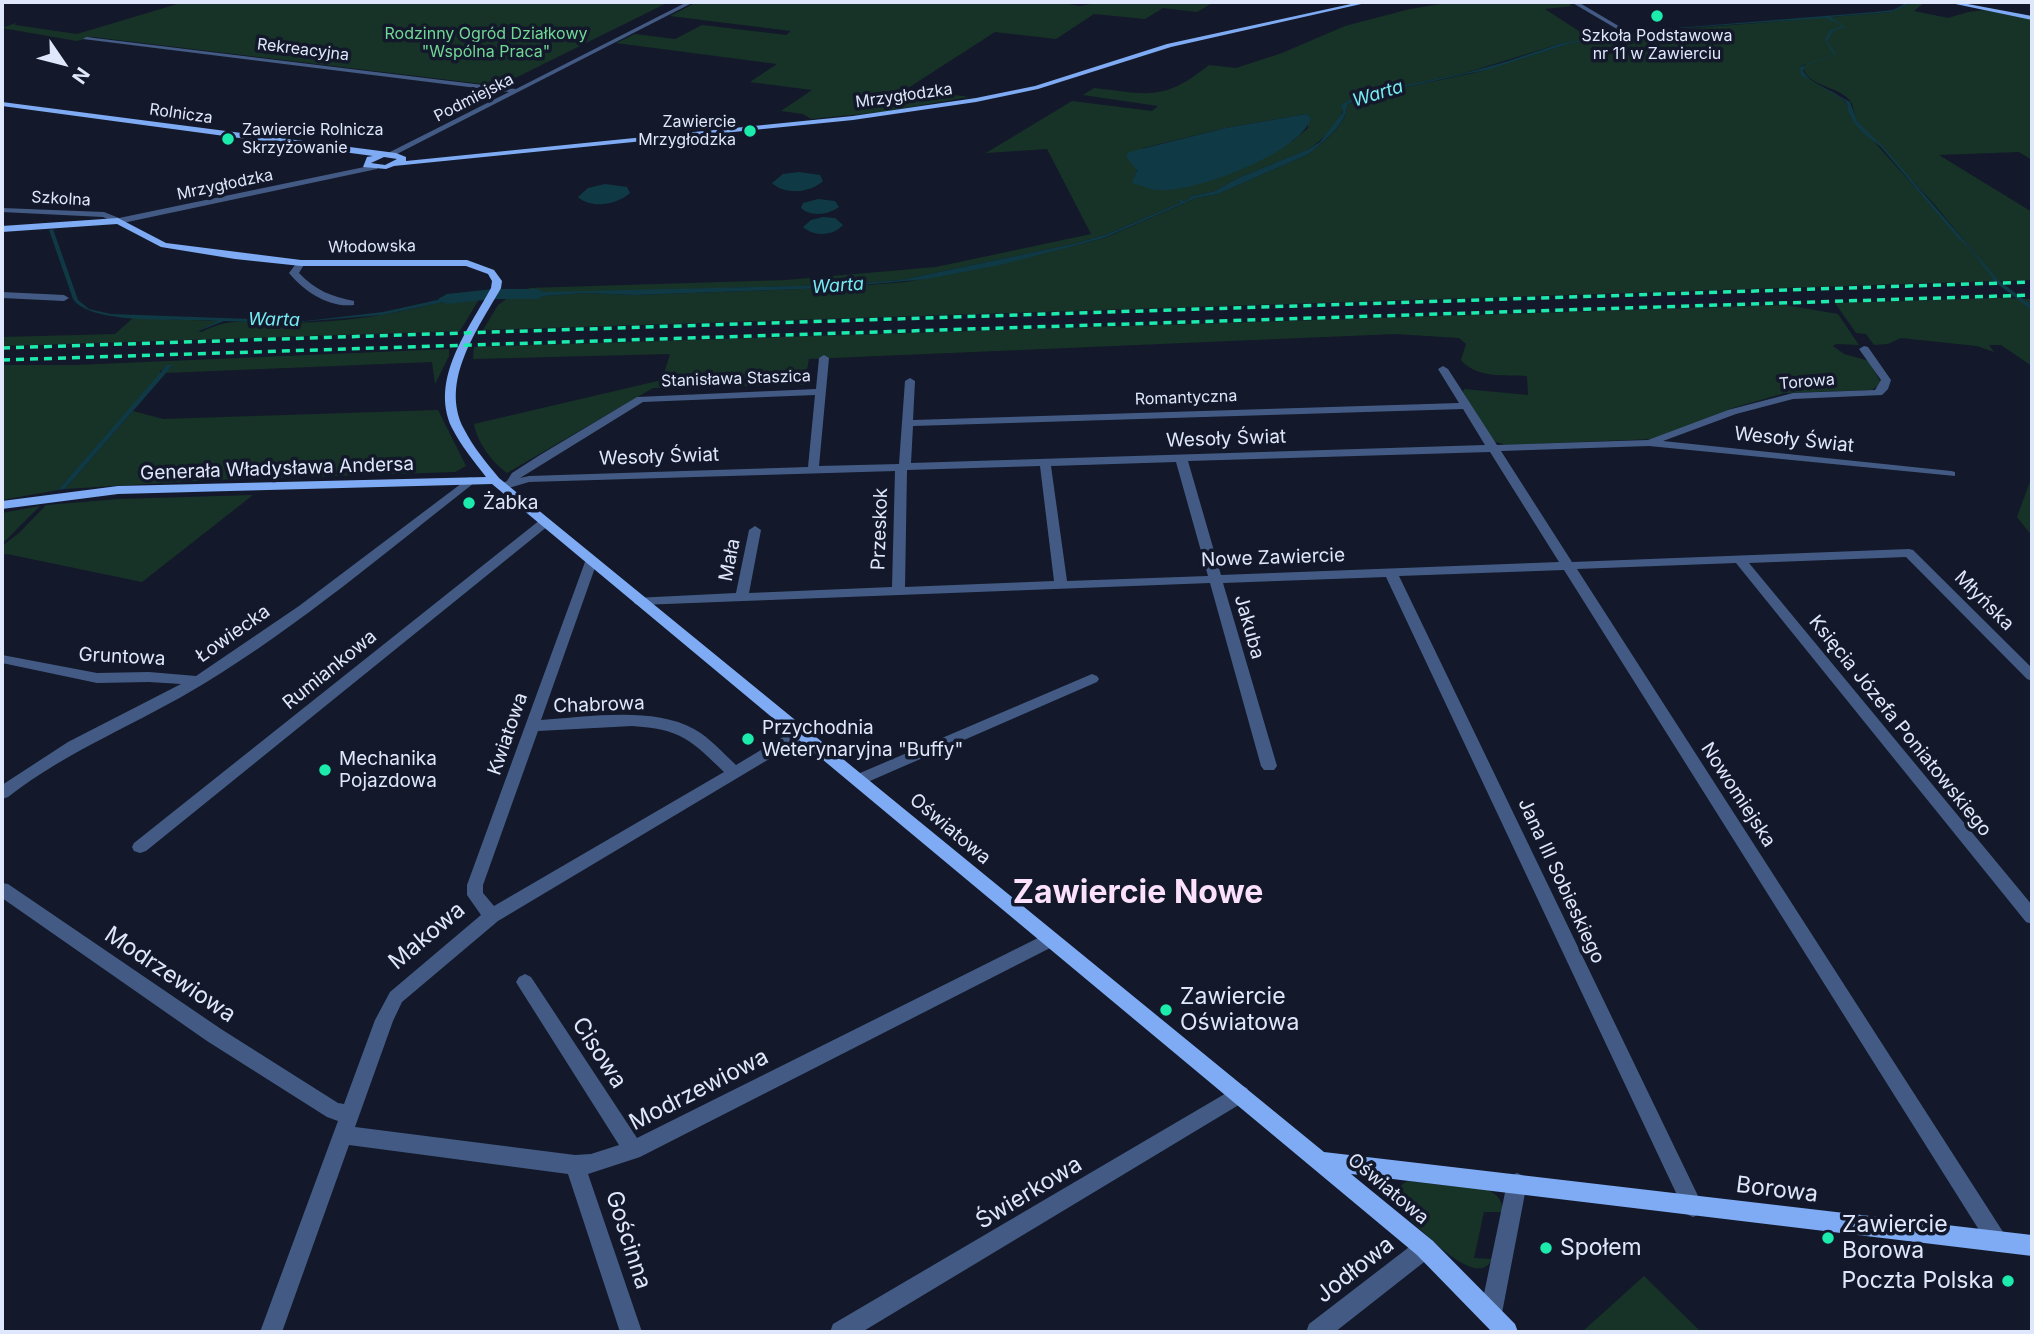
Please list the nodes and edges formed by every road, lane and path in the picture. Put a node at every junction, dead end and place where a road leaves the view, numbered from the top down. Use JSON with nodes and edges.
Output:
{"nodes":[{"id":1,"x":691,"y":2,"type":"edge"},
{"id":2,"x":1367,"y":2,"type":"edge"},
{"id":3,"x":1574,"y":2,"type":"edge"},
{"id":4,"x":1949,"y":2,"type":"edge"},
{"id":5,"x":2032,"y":18,"type":"edge"},
{"id":6,"x":1624,"y":32,"type":"dead end"},
{"id":7,"x":86,"y":39,"type":"dead end"},
{"id":8,"x":517,"y":91,"type":"junction"},
{"id":9,"x":2,"y":104,"type":"edge"},
{"id":10,"x":418,"y":142,"type":"junction"},
{"id":11,"x":356,"y":152,"type":"junction"},
{"id":12,"x":388,"y":155,"type":"junction"},
{"id":13,"x":400,"y":160,"type":"junction"},
{"id":14,"x":370,"y":163,"type":"junction"},
{"id":15,"x":2,"y":209,"type":"edge"},
{"id":16,"x":90,"y":214,"type":"junction"},
{"id":17,"x":118,"y":221,"type":"junction"},
{"id":18,"x":73,"y":224,"type":"junction"},
{"id":19,"x":2,"y":229,"type":"edge"},
{"id":20,"x":301,"y":263,"type":"junction"},
{"id":21,"x":2,"y":295,"type":"edge"},
{"id":22,"x":64,"y":298,"type":"dead end"},
{"id":23,"x":351,"y":303,"type":"dead end"},
{"id":24,"x":1864,"y":349,"type":"dead end"},
{"id":25,"x":824,"y":358,"type":"dead end"},
{"id":26,"x":1443,"y":369,"type":"dead end"},
{"id":27,"x":910,"y":381,"type":"dead end"},
{"id":28,"x":820,"y":392,"type":"junction"},
{"id":29,"x":449,"y":400,"type":"joint"},
{"id":30,"x":1465,"y":406,"type":"junction"},
{"id":31,"x":909,"y":423,"type":"junction"},
{"id":32,"x":1649,"y":443,"type":"junction"},
{"id":33,"x":1494,"y":448,"type":"junction"},
{"id":34,"x":1181,"y":458,"type":"junction"},
{"id":35,"x":1045,"y":463,"type":"junction"},
{"id":36,"x":903,"y":467,"type":"junction"},
{"id":37,"x":813,"y":470,"type":"junction"},
{"id":38,"x":1951,"y":474,"type":"dead end"},
{"id":39,"x":470,"y":481,"type":"junction"},
{"id":40,"x":503,"y":483,"type":"junction"},
{"id":41,"x":2,"y":505,"type":"edge"},
{"id":42,"x":544,"y":523,"type":"junction"},
{"id":43,"x":755,"y":530,"type":"dead end"},
{"id":44,"x":1909,"y":553,"type":"joint"},
{"id":45,"x":1739,"y":559,"type":"junction"},
{"id":46,"x":591,"y":562,"type":"junction"},
{"id":47,"x":1566,"y":566,"type":"junction"},
{"id":48,"x":1391,"y":573,"type":"junction"},
{"id":49,"x":1215,"y":579,"type":"junction"},
{"id":50,"x":1062,"y":585,"type":"junction"},
{"id":51,"x":898,"y":592,"type":"junction"},
{"id":52,"x":742,"y":597,"type":"junction"},
{"id":53,"x":640,"y":601,"type":"junction"},
{"id":54,"x":2,"y":659,"type":"edge"},
{"id":55,"x":2032,"y":676,"type":"edge"},
{"id":56,"x":1092,"y":679,"type":"dead end"},
{"id":57,"x":199,"y":681,"type":"junction"},
{"id":58,"x":532,"y":726,"type":"junction"},
{"id":59,"x":801,"y":733,"type":"junction"},
{"id":60,"x":1269,"y":766,"type":"dead end"},
{"id":61,"x":734,"y":772,"type":"junction"},
{"id":62,"x":858,"y":780,"type":"junction"},
{"id":63,"x":2,"y":793,"type":"edge"},
{"id":64,"x":140,"y":847,"type":"dead end"},
{"id":65,"x":2,"y":889,"type":"edge"},
{"id":66,"x":492,"y":916,"type":"junction"},
{"id":67,"x":2032,"y":917,"type":"edge"},
{"id":68,"x":1050,"y":940,"type":"junction"},
{"id":69,"x":525,"y":982,"type":"dead end"},
{"id":70,"x":1240,"y":1094,"type":"junction"},
{"id":71,"x":351,"y":1114,"type":"junction"},
{"id":72,"x":343,"y":1135,"type":"junction"},
{"id":73,"x":633,"y":1150,"type":"junction"},
{"id":74,"x":1322,"y":1161,"type":"junction"},
{"id":75,"x":575,"y":1165,"type":"junction"},
{"id":76,"x":1517,"y":1183,"type":"junction"},
{"id":77,"x":1693,"y":1207,"type":"junction"},
{"id":78,"x":1998,"y":1242,"type":"junction"},
{"id":79,"x":2032,"y":1246,"type":"edge"},
{"id":80,"x":1425,"y":1248,"type":"junction"},
{"id":81,"x":1491,"y":1313,"type":"junction"},
{"id":82,"x":271,"y":1332,"type":"edge"},
{"id":83,"x":631,"y":1332,"type":"edge"},
{"id":84,"x":841,"y":1332,"type":"edge"},
{"id":85,"x":1317,"y":1332,"type":"edge"},
{"id":86,"x":1507,"y":1332,"type":"edge"}],
"edges":[{"from":1,"to":8,"type":"street","name":"Podmiejska"},
{"from":2,"to":13,"type":"street","name":"Mrzygłodzka"},
{"from":3,"to":6,"type":"street"},
{"from":4,"to":5,"type":"street"},
{"from":7,"to":8,"type":"street","name":"Rekreacyjna"},
{"from":8,"to":10,"type":"street","name":"Podmiejska"},
{"from":9,"to":11,"type":"street","name":"Rolnicza"},
{"from":10,"to":12,"type":"street","name":"Podmiejska"},
{"from":10,"to":13,"type":"street","name":"Podmiejska"},
{"from":11,"to":12,"type":"street","name":"Rolnicza"},
{"from":11,"to":14,"type":"street","name":"Rolnicza"},
{"from":12,"to":13,"type":"street","name":"Rolnicza"},
{"from":12,"to":14,"type":"street"},
{"from":13,"to":14,"type":"street","name":"Mrzygłodzka"},
{"from":14,"to":17,"type":"street","name":"Mrzygłodzka"},
{"from":15,"to":16,"type":"street","name":"Szkolna"},
{"from":16,"to":17,"type":"street","name":"Szkolna"},
{"from":16,"to":18,"type":"street"},
{"from":17,"to":18,"type":"street"},
{"from":17,"to":20,"type":"street","name":"Włodowska"},
{"from":18,"to":19,"type":"street"},
{"from":20,"to":23,"type":"street"},
{"from":20,"to":29,"type":"street","name":"Włodowska"},
{"from":21,"to":22,"type":"street"},
{"from":24,"to":32,"type":"street","name":"Torowa"},
{"from":25,"to":28,"type":"street"},
{"from":26,"to":30,"type":"street","name":"Nowomiejska"},
{"from":27,"to":31,"type":"street","name":"Przeskok"},
{"from":28,"to":37,"type":"street"},
{"from":28,"to":40,"type":"street","name":"Stanisława Staszica"},
{"from":29,"to":40,"type":"street","name":"Oświatowa"},
{"from":30,"to":31,"type":"street","name":"Romantyczna"},
{"from":30,"to":33,"type":"street","name":"Nowomiejska"},
{"from":31,"to":36,"type":"street","name":"Przeskok"},
{"from":32,"to":33,"type":"street","name":"Wesoły Świat"},
{"from":32,"to":38,"type":"street","name":"Wesoły Świat"},
{"from":33,"to":34,"type":"street","name":"Wesoły Świat"},
{"from":33,"to":47,"type":"street","name":"Nowomiejska"},
{"from":34,"to":35,"type":"street","name":"Wesoły Świat"},
{"from":34,"to":49,"type":"street","name":"Jakuba"},
{"from":35,"to":36,"type":"street","name":"Wesoły Świat"},
{"from":35,"to":50,"type":"street"},
{"from":36,"to":37,"type":"street","name":"Wesoły Świat"},
{"from":36,"to":51,"type":"street","name":"Przeskok"},
{"from":37,"to":40,"type":"street","name":"Wesoły Świat"},
{"from":39,"to":40,"type":"street","name":"Generała Władysława Andersa"},
{"from":39,"to":41,"type":"street","name":"Generała Władysława Andersa"},
{"from":39,"to":57,"type":"street","name":"Łowiecka"},
{"from":40,"to":42,"type":"street","name":"Oświatowa"},
{"from":42,"to":46,"type":"street","name":"Oświatowa"},
{"from":42,"to":64,"type":"street","name":"Rumiankowa"},
{"from":43,"to":52,"type":"street","name":"Mała"},
{"from":44,"to":45,"type":"street","name":"Nowe Zawiercie"},
{"from":44,"to":55,"type":"street","name":"Młyńska"},
{"from":45,"to":47,"type":"street","name":"Nowe Zawiercie"},
{"from":45,"to":67,"type":"street","name":"Księcia Józefa Poniatowskiego"},
{"from":46,"to":53,"type":"street","name":"Oświatowa"},
{"from":46,"to":58,"type":"street","name":"Kwiatowa"},
{"from":47,"to":48,"type":"street","name":"Nowe Zawiercie"},
{"from":47,"to":78,"type":"street","name":"Nowomiejska"},
{"from":48,"to":49,"type":"street","name":"Nowe Zawiercie"},
{"from":48,"to":77,"type":"street","name":"Jana III Sobieskiego"},
{"from":49,"to":50,"type":"street","name":"Nowe Zawiercie"},
{"from":49,"to":60,"type":"street","name":"Jakuba"},
{"from":50,"to":51,"type":"street","name":"Nowe Zawiercie"},
{"from":51,"to":52,"type":"street","name":"Nowe Zawiercie"},
{"from":52,"to":53,"type":"street","name":"Nowe Zawiercie"},
{"from":53,"to":59,"type":"street","name":"Oświatowa"},
{"from":54,"to":57,"type":"street","name":"Gruntowa"},
{"from":56,"to":62,"type":"street"},
{"from":57,"to":63,"type":"street","name":"Łowiecka"},
{"from":58,"to":61,"type":"street","name":"Chabrowa"},
{"from":58,"to":66,"type":"street","name":"Kwiatowa"},
{"from":59,"to":61,"type":"street","name":"Makowa"},
{"from":59,"to":62,"type":"street","name":"Oświatowa"},
{"from":61,"to":66,"type":"street","name":"Makowa"},
{"from":62,"to":68,"type":"street","name":"Oświatowa"},
{"from":65,"to":71,"type":"street","name":"Modrzewiowa"},
{"from":66,"to":71,"type":"street","name":"Makowa"},
{"from":68,"to":70,"type":"street","name":"Oświatowa"},
{"from":68,"to":73,"type":"street","name":"Modrzewiowa"},
{"from":69,"to":73,"type":"street","name":"Cisowa"},
{"from":70,"to":74,"type":"street","name":"Oświatowa"},
{"from":70,"to":84,"type":"street","name":"Świerkowa"},
{"from":71,"to":72,"type":"street","name":"Makowa"},
{"from":72,"to":75,"type":"street","name":"Modrzewiowa"},
{"from":72,"to":82,"type":"street","name":"Makowa"},
{"from":73,"to":75,"type":"street","name":"Modrzewiowa"},
{"from":74,"to":76,"type":"street","name":"Borowa"},
{"from":74,"to":80,"type":"street","name":"Oświatowa"},
{"from":75,"to":83,"type":"street","name":"Gościnna"},
{"from":76,"to":77,"type":"street","name":"Borowa"},
{"from":76,"to":81,"type":"street"},
{"from":77,"to":78,"type":"street","name":"Borowa"},
{"from":78,"to":79,"type":"street","name":"Borowa"},
{"from":80,"to":81,"type":"street","name":"Oświatowa"},
{"from":80,"to":85,"type":"street","name":"Jodłowa"},
{"from":81,"to":86,"type":"street","name":"Oświatowa"}]}
